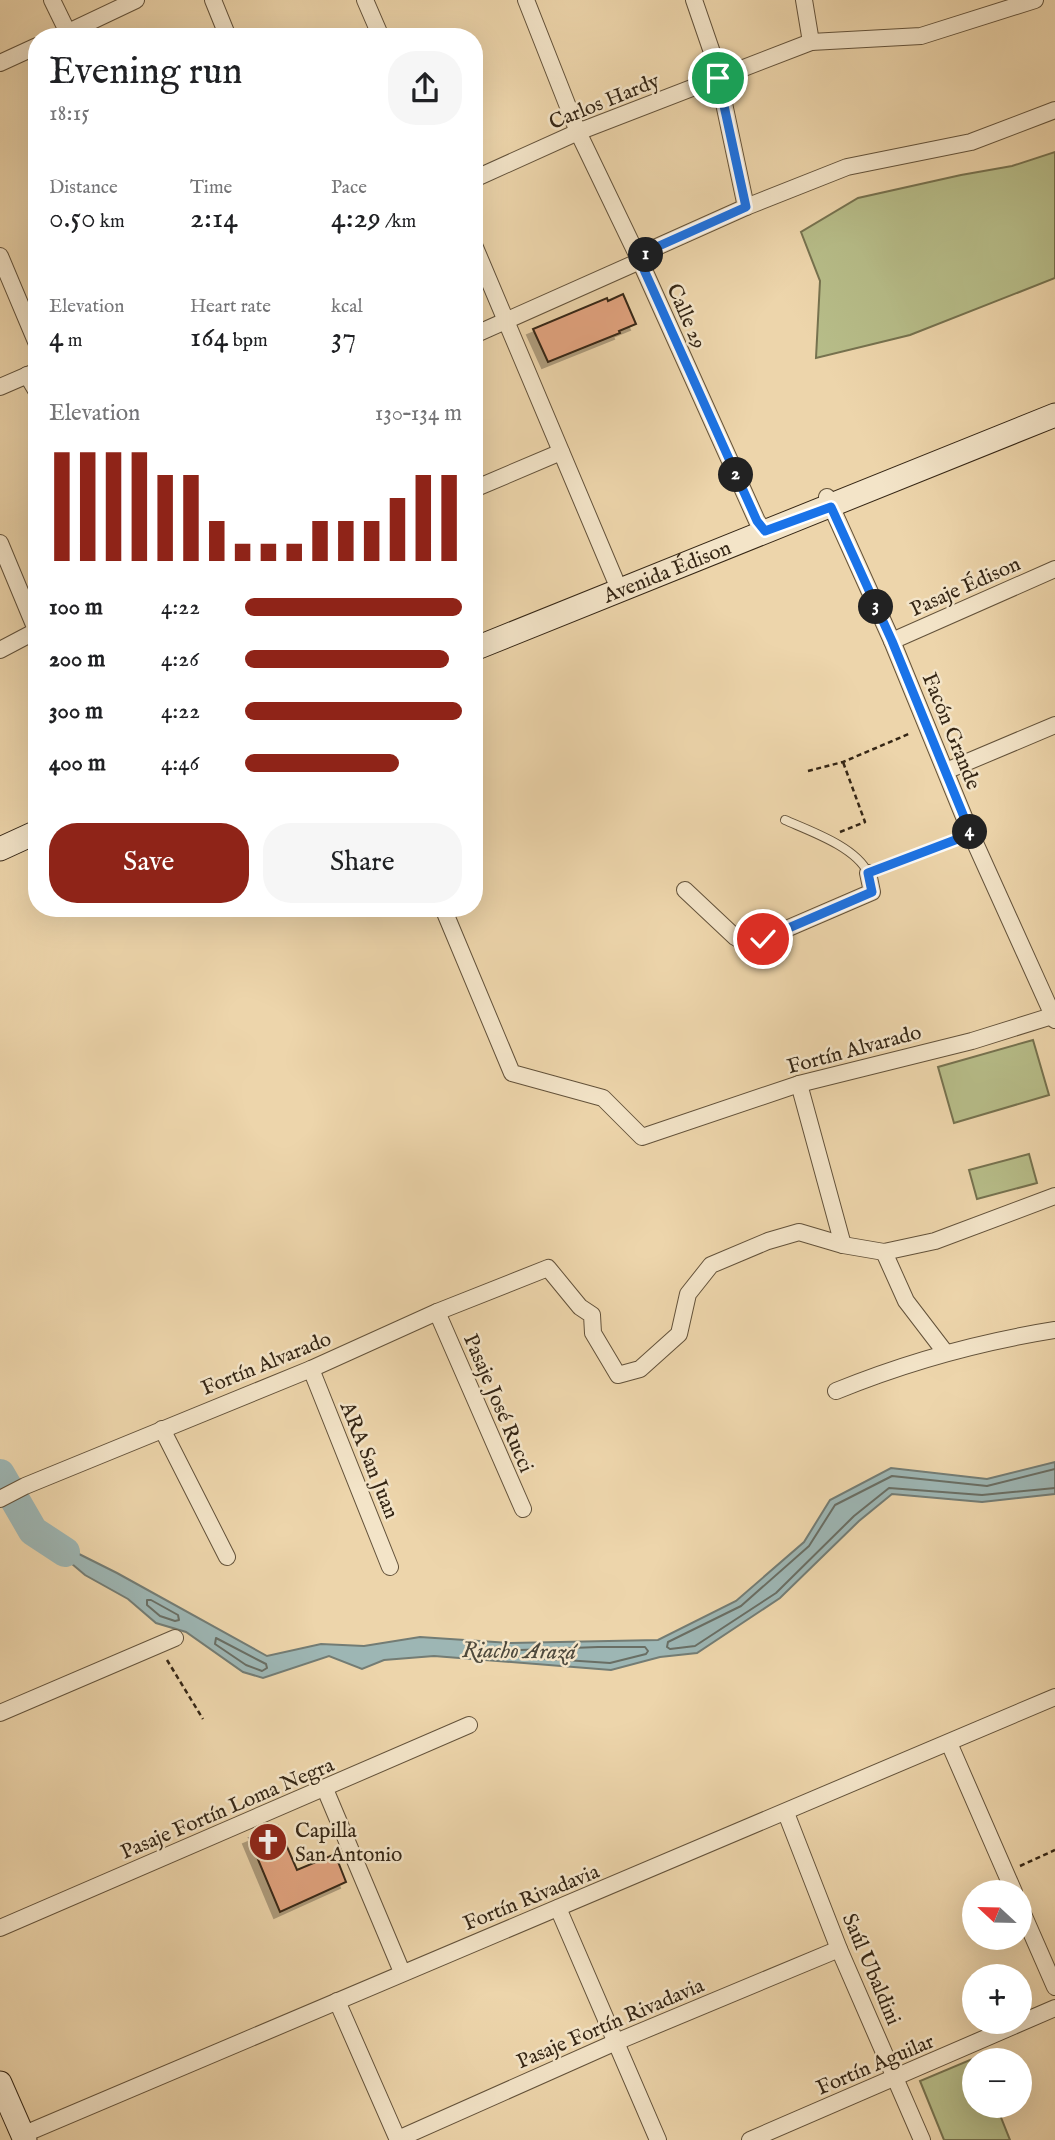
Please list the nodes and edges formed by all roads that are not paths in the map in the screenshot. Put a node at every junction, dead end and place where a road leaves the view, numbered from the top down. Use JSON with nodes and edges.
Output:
{"nodes":[{"id":1,"x":52,"y":0,"type":"edge"},
{"id":2,"x":136,"y":0,"type":"edge"},
{"id":3,"x":213,"y":0,"type":"edge"},
{"id":4,"x":365,"y":0,"type":"edge"},
{"id":5,"x":526,"y":0,"type":"edge"},
{"id":6,"x":695,"y":0,"type":"edge"},
{"id":7,"x":804,"y":0,"type":"edge"},
{"id":8,"x":1035,"y":0,"type":"edge"},
{"id":9,"x":62,"y":28,"type":"edge"},
{"id":10,"x":79,"y":28,"type":"edge"},
{"id":11,"x":224,"y":28,"type":"edge"},
{"id":12,"x":377,"y":28,"type":"edge"},
{"id":13,"x":811,"y":42,"type":"junction"},
{"id":14,"x":28,"y":50,"type":"edge"},
{"id":15,"x":0,"y":63,"type":"edge"},
{"id":16,"x":718,"y":78,"type":"junction"},
{"id":17,"x":1055,"y":110,"type":"edge"},
{"id":18,"x":578,"y":132,"type":"junction"},
{"id":19,"x":483,"y":175,"type":"edge"},
{"id":20,"x":746,"y":207,"type":"junction"},
{"id":21,"x":0,"y":256,"type":"edge"},
{"id":22,"x":640,"y":261,"type":"junction"},
{"id":23,"x":483,"y":266,"type":"edge"},
{"id":24,"x":506,"y":321,"type":"junction"},
{"id":25,"x":28,"y":323,"type":"edge"},
{"id":26,"x":483,"y":331,"type":"edge"},
{"id":27,"x":28,"y":375,"type":"edge"},
{"id":28,"x":0,"y":387,"type":"edge"},
{"id":29,"x":1055,"y":402,"type":"edge"},
{"id":30,"x":1055,"y":415,"type":"edge"},
{"id":31,"x":561,"y":452,"type":"junction"},
{"id":32,"x":483,"y":485,"type":"edge"},
{"id":33,"x":829,"y":502,"type":"junction"},
{"id":34,"x":761,"y":526,"type":"junction"},
{"id":35,"x":2,"y":553,"type":"edge"},
{"id":36,"x":1055,"y":569,"type":"edge"},
{"id":37,"x":617,"y":583,"type":"junction"},
{"id":38,"x":28,"y":613,"type":"edge"},
{"id":39,"x":483,"y":632,"type":"edge"},
{"id":40,"x":28,"y":635,"type":"edge"},
{"id":41,"x":892,"y":641,"type":"junction"},
{"id":42,"x":483,"y":645,"type":"edge"},
{"id":43,"x":0,"y":650,"type":"edge"},
{"id":44,"x":1055,"y":725,"type":"edge"},
{"id":45,"x":946,"y":771,"type":"junction"},
{"id":46,"x":785,"y":820,"type":"dead end"},
{"id":47,"x":28,"y":827,"type":"edge"},
{"id":48,"x":971,"y":834,"type":"junction"},
{"id":49,"x":28,"y":836,"type":"edge"},
{"id":50,"x":0,"y":840,"type":"edge"},
{"id":51,"x":0,"y":849,"type":"edge"},
{"id":52,"x":868,"y":873,"type":"junction"},
{"id":53,"x":685,"y":890,"type":"dead end"},
{"id":54,"x":447,"y":917,"type":"edge"},
{"id":55,"x":1054,"y":1017,"type":"edge"},
{"id":56,"x":799,"y":1084,"type":"junction"},
{"id":57,"x":1055,"y":1196,"type":"edge"},
{"id":58,"x":843,"y":1245,"type":"junction"},
{"id":59,"x":884,"y":1252,"type":"junction"},
{"id":60,"x":437,"y":1312,"type":"junction"},
{"id":61,"x":1055,"y":1330,"type":"edge"},
{"id":62,"x":945,"y":1352,"type":"junction"},
{"id":63,"x":311,"y":1369,"type":"junction"},
{"id":64,"x":836,"y":1391,"type":"dead end"},
{"id":65,"x":162,"y":1429,"type":"junction"},
{"id":66,"x":0,"y":1499,"type":"edge"},
{"id":67,"x":523,"y":1510,"type":"dead end"},
{"id":68,"x":227,"y":1557,"type":"dead end"},
{"id":69,"x":390,"y":1567,"type":"dead end"},
{"id":70,"x":175,"y":1638,"type":"dead end"},
{"id":71,"x":1055,"y":1696,"type":"edge"},
{"id":72,"x":0,"y":1713,"type":"edge"},
{"id":73,"x":469,"y":1725,"type":"dead end"},
{"id":74,"x":949,"y":1743,"type":"junction"},
{"id":75,"x":325,"y":1788,"type":"junction"},
{"id":76,"x":786,"y":1813,"type":"junction"},
{"id":77,"x":1009,"y":1880,"type":"edge"},
{"id":78,"x":558,"y":1909,"type":"junction"},
{"id":79,"x":0,"y":1928,"type":"edge"},
{"id":80,"x":1032,"y":1934,"type":"edge"},
{"id":81,"x":839,"y":1949,"type":"junction"},
{"id":82,"x":402,"y":1972,"type":"junction"},
{"id":83,"x":1055,"y":1987,"type":"edge"},
{"id":84,"x":337,"y":2001,"type":"junction"},
{"id":85,"x":1055,"y":2008,"type":"edge"},
{"id":86,"x":616,"y":2042,"type":"junction"},
{"id":87,"x":896,"y":2078,"type":"junction"},
{"id":88,"x":1,"y":2086,"type":"edge"},
{"id":89,"x":24,"y":2137,"type":"edge"},
{"id":90,"x":398,"y":2139,"type":"edge"},
{"id":91,"x":658,"y":2140,"type":"edge"},
{"id":92,"x":750,"y":2140,"type":"edge"},
{"id":93,"x":922,"y":2140,"type":"edge"}],
"edges":[{"from":1,"to":9,"type":"street"},
{"from":2,"to":10,"type":"street"},
{"from":3,"to":11,"type":"street"},
{"from":4,"to":12,"type":"street"},
{"from":5,"to":18,"type":"street","name":"Calle 29"},
{"from":6,"to":16,"type":"street"},
{"from":7,"to":13,"type":"street"},
{"from":8,"to":13,"type":"street","name":"Carlos Hardy"},
{"from":13,"to":16,"type":"street","name":"Carlos Hardy"},
{"from":14,"to":15,"type":"street"},
{"from":16,"to":18,"type":"street","name":"Carlos Hardy"},
{"from":16,"to":20,"type":"street"},
{"from":17,"to":20,"type":"street"},
{"from":18,"to":19,"type":"street","name":"Carlos Hardy"},
{"from":18,"to":22,"type":"street","name":"Calle 29"},
{"from":20,"to":22,"type":"street"},
{"from":21,"to":25,"type":"street"},
{"from":22,"to":24,"type":"street"},
{"from":22,"to":34,"type":"street","name":"Calle 29"},
{"from":23,"to":24,"type":"street"},
{"from":24,"to":26,"type":"street"},
{"from":24,"to":31,"type":"street"},
{"from":27,"to":28,"type":"street"},
{"from":29,"to":33,"type":"main road","name":"Avenida Édison"},
{"from":30,"to":33,"type":"main road","name":"Avenida Édison"},
{"from":31,"to":32,"type":"street"},
{"from":31,"to":37,"type":"street"},
{"from":33,"to":34,"type":"main road","name":"Avenida Édison"},
{"from":33,"to":41,"type":"street","name":"Facón Grande"},
{"from":34,"to":37,"type":"main road","name":"Avenida Édison"},
{"from":35,"to":38,"type":"street"},
{"from":36,"to":41,"type":"street","name":"Pasaje Édison"},
{"from":37,"to":39,"type":"main road","name":"Avenida Édison"},
{"from":37,"to":42,"type":"main road","name":"Avenida Édison"},
{"from":40,"to":43,"type":"street"},
{"from":41,"to":45,"type":"street","name":"Facón Grande"},
{"from":44,"to":45,"type":"street"},
{"from":45,"to":48,"type":"street","name":"Facón Grande"},
{"from":46,"to":52,"type":"lane"},
{"from":47,"to":50,"type":"main road"},
{"from":48,"to":52,"type":"lane"},
{"from":48,"to":55,"type":"street","name":"Facón Grande"},
{"from":49,"to":51,"type":"main road"},
{"from":52,"to":53,"type":"street"},
{"from":54,"to":56,"type":"street","name":"Fortín Alvarado"},
{"from":55,"to":56,"type":"street","name":"Fortín Alvarado"},
{"from":56,"to":58,"type":"street"},
{"from":57,"to":59,"type":"street"},
{"from":58,"to":59,"type":"street"},
{"from":58,"to":60,"type":"street","name":"Fortín Alvarado"},
{"from":59,"to":62,"type":"street"},
{"from":60,"to":63,"type":"street","name":"Fortín Alvarado"},
{"from":60,"to":67,"type":"street","name":"Pasaje José Rucci"},
{"from":61,"to":62,"type":"street"},
{"from":62,"to":64,"type":"street"},
{"from":63,"to":65,"type":"street","name":"Fortín Alvarado"},
{"from":63,"to":69,"type":"street","name":"ARA San Juan"},
{"from":65,"to":66,"type":"street","name":"Fortín Alvarado"},
{"from":65,"to":68,"type":"street"},
{"from":70,"to":72,"type":"street"},
{"from":71,"to":74,"type":"street","name":"Fortín Rivadavia"},
{"from":73,"to":75,"type":"street","name":"Pasaje Fortín Loma Negra"},
{"from":74,"to":76,"type":"street","name":"Fortín Rivadavia"},
{"from":74,"to":77,"type":"street"},
{"from":75,"to":79,"type":"street","name":"Pasaje Fortín Loma Negra"},
{"from":75,"to":82,"type":"street"},
{"from":76,"to":78,"type":"street","name":"Fortín Rivadavia"},
{"from":76,"to":81,"type":"street","name":"Saúl Ubaldini"},
{"from":78,"to":82,"type":"street","name":"Fortín Rivadavia"},
{"from":78,"to":86,"type":"street"},
{"from":80,"to":83,"type":"street"},
{"from":81,"to":86,"type":"street","name":"Pasaje Fortín Rivadavia"},
{"from":81,"to":87,"type":"street","name":"Saúl Ubaldini"},
{"from":82,"to":84,"type":"street","name":"Fortín Rivadavia"},
{"from":84,"to":89,"type":"street","name":"Fortín Rivadavia"},
{"from":84,"to":90,"type":"street"},
{"from":85,"to":87,"type":"street","name":"Fortín Aguilar"},
{"from":86,"to":90,"type":"street","name":"Pasaje Fortín Rivadavia"},
{"from":86,"to":91,"type":"street"},
{"from":87,"to":92,"type":"street","name":"Fortín Aguilar"},
{"from":87,"to":93,"type":"street","name":"Saúl Ubaldini"},
{"from":88,"to":89,"type":"main road"}]}
